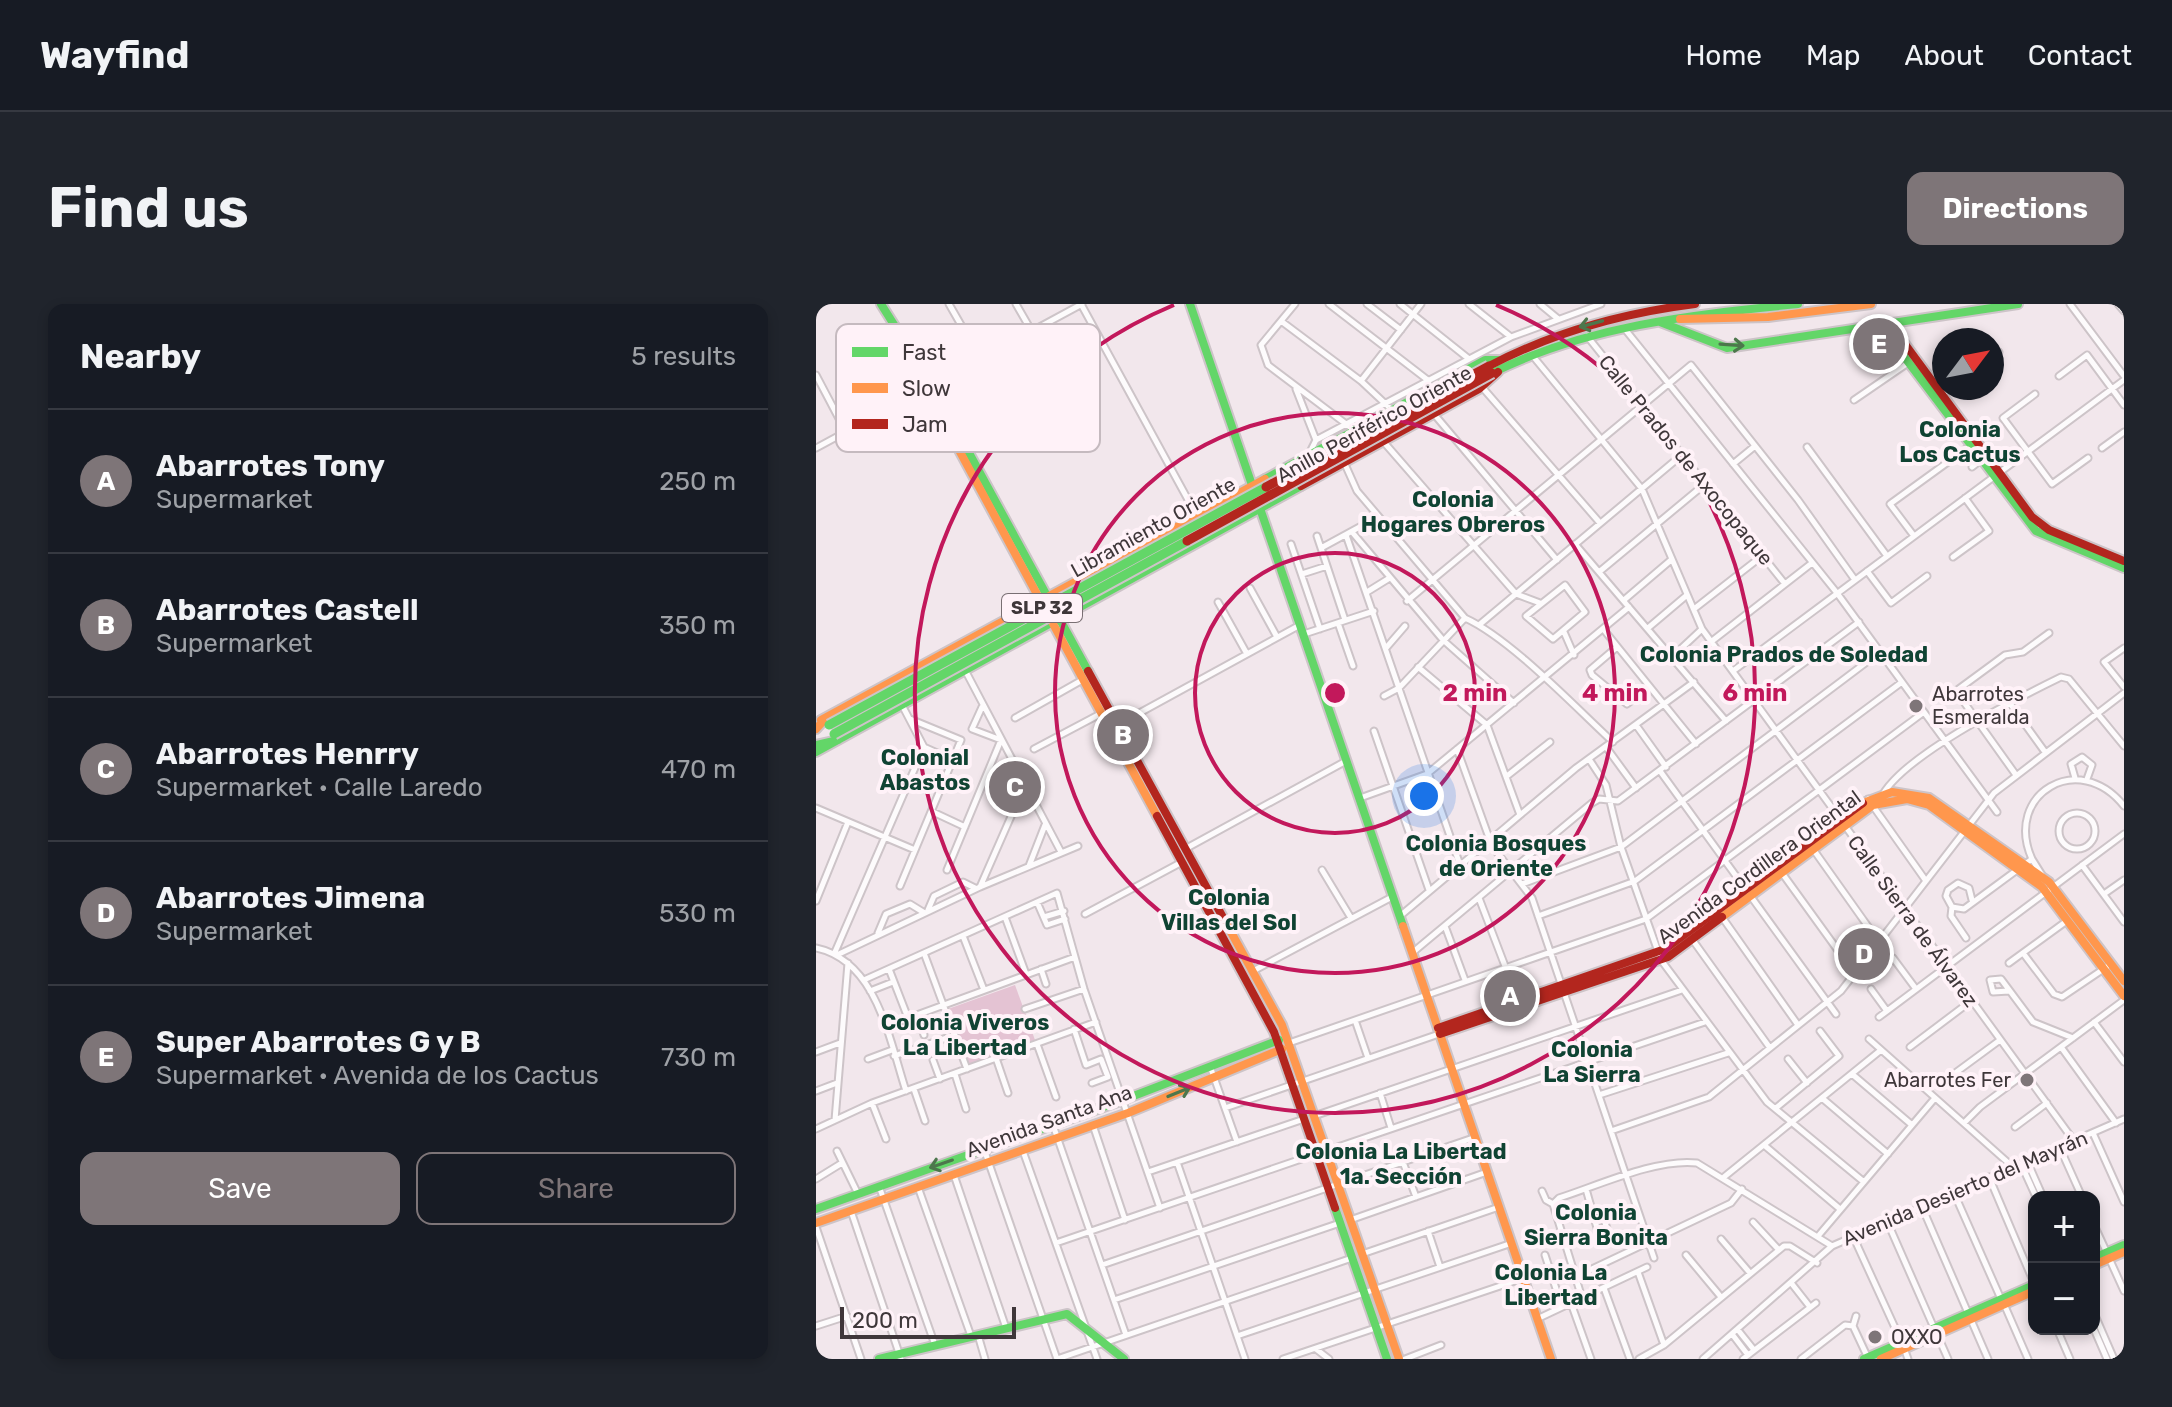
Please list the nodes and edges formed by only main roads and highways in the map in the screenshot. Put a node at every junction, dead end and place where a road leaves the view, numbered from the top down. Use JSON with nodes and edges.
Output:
{"nodes":[{"id":1,"x":881,"y":304,"type":"edge"},
{"id":2,"x":1190,"y":304,"type":"edge"},
{"id":3,"x":1695,"y":304,"type":"edge"},
{"id":4,"x":1798,"y":304,"type":"edge"},
{"id":5,"x":1871,"y":304,"type":"edge"},
{"id":6,"x":2018,"y":304,"type":"edge"},
{"id":7,"x":1682,"y":305,"type":"edge"},
{"id":8,"x":1678,"y":319,"type":"junction"},
{"id":9,"x":1658,"y":322,"type":"junction"},
{"id":10,"x":893,"y":324,"type":"edge"},
{"id":11,"x":1886,"y":325,"type":"junction"},
{"id":12,"x":1500,"y":364,"type":"junction"},
{"id":13,"x":1932,"y":381,"type":"edge"},
{"id":14,"x":1932,"y":384,"type":"edge"},
{"id":15,"x":1946,"y":400,"type":"edge"},
{"id":16,"x":1947,"y":400,"type":"edge"},
{"id":17,"x":965,"y":452,"type":"edge"},
{"id":18,"x":1997,"y":474,"type":"junction"},
{"id":19,"x":1266,"y":479,"type":"junction"},
{"id":20,"x":1256,"y":496,"type":"junction"},
{"id":21,"x":1277,"y":498,"type":"junction"},
{"id":22,"x":1177,"y":529,"type":"junction"},
{"id":23,"x":1184,"y":549,"type":"junction"},
{"id":24,"x":2096,"y":553,"type":"junction"},
{"id":25,"x":2124,"y":561,"type":"edge"},
{"id":26,"x":2124,"y":568,"type":"edge"},
{"id":27,"x":1079,"y":582,"type":"junction"},
{"id":28,"x":1046,"y":601,"type":"junction"},
{"id":29,"x":1089,"y":601,"type":"junction"},
{"id":30,"x":1012,"y":618,"type":"junction"},
{"id":31,"x":1056,"y":619,"type":"junction"},
{"id":32,"x":1022,"y":639,"type":"junction"},
{"id":33,"x":1115,"y":727,"type":"junction"},
{"id":34,"x":828,"y":728,"type":"edge"},
{"id":35,"x":816,"y":730,"type":"edge"},
{"id":36,"x":816,"y":746,"type":"edge"},
{"id":37,"x":1147,"y":786,"type":"junction"},
{"id":38,"x":1842,"y":823,"type":"junction"},
{"id":39,"x":2024,"y":864,"type":"junction"},
{"id":40,"x":2050,"y":889,"type":"junction"},
{"id":41,"x":1748,"y":892,"type":"junction"},
{"id":42,"x":1660,"y":956,"type":"junction"},
{"id":43,"x":2108,"y":966,"type":"junction"},
{"id":44,"x":2124,"y":981,"type":"edge"},
{"id":45,"x":2124,"y":998,"type":"edge"},
{"id":46,"x":1439,"y":1031,"type":"junction"},
{"id":47,"x":1282,"y":1044,"type":"junction"},
{"id":48,"x":816,"y":1209,"type":"edge"},
{"id":49,"x":816,"y":1225,"type":"edge"},
{"id":50,"x":2124,"y":1245,"type":"edge"},
{"id":51,"x":2124,"y":1252,"type":"edge"},
{"id":52,"x":2108,"y":1255,"type":"junction"},
{"id":53,"x":2100,"y":1257,"type":"edge"},
{"id":54,"x":2097,"y":1263,"type":"edge"},
{"id":55,"x":2028,"y":1287,"type":"edge"},
{"id":56,"x":1369,"y":1291,"type":"junction"},
{"id":57,"x":2028,"y":1293,"type":"edge"},
{"id":58,"x":2003,"y":1302,"type":"junction"},
{"id":59,"x":1898,"y":1348,"type":"junction"},
{"id":60,"x":900,"y":1356,"type":"edge"},
{"id":61,"x":1549,"y":1358,"type":"edge"},
{"id":62,"x":879,"y":1359,"type":"edge"},
{"id":63,"x":1124,"y":1359,"type":"edge"},
{"id":64,"x":1387,"y":1359,"type":"edge"},
{"id":65,"x":1402,"y":1359,"type":"edge"},
{"id":66,"x":1867,"y":1359,"type":"edge"},
{"id":67,"x":1881,"y":1359,"type":"edge"}],
"edges":[{"from":1,"to":10,"type":"main road"},
{"from":2,"to":20,"type":"main road"},
{"from":3,"to":7,"type":"main road","name":"Anillo Periférico Oriente","number":"SLP 32"},
{"from":4,"to":8,"type":"main road","name":"Anillo Periférico Oriente","number":"SLP 32"},
{"from":5,"to":8,"type":"main road","name":"Anillo Periférico Oriente"},
{"from":6,"to":11,"type":"main road","name":"Anillo Periférico Oriente"},
{"from":7,"to":12,"type":"main road","name":"Anillo Periférico Oriente","number":"SLP 32","one_way":true},
{"from":8,"to":9,"type":"main road","name":"Anillo Periférico Oriente","number":"SLP 32"},
{"from":9,"to":11,"type":"main road","name":"Anillo Periférico Oriente","one_way":true},
{"from":9,"to":12,"type":"main road","name":"Anillo Periférico Oriente","number":"SLP 32"},
{"from":11,"to":13,"type":"main road"},
{"from":11,"to":14,"type":"main road"},
{"from":12,"to":19,"type":"main road","name":"Anillo Periférico Oriente"},
{"from":12,"to":20,"type":"main road","name":"Anillo Periférico Oriente","number":"SLP 32","bridge":true},
{"from":12,"to":21,"type":"main road","name":"Anillo Periférico Oriente"},
{"from":15,"to":18,"type":"main road"},
{"from":16,"to":18,"type":"main road"},
{"from":17,"to":28,"type":"main road"},
{"from":18,"to":24,"type":"main road"},
{"from":19,"to":20,"type":"main road","name":"Anillo Periférico Oriente"},
{"from":19,"to":21,"type":"main road"},
{"from":20,"to":21,"type":"main road","name":"Anillo Periférico Oriente"},
{"from":20,"to":22,"type":"main road","name":"Libramiento Oriente"},
{"from":20,"to":23,"type":"main road","name":"Libramiento Oriente"},
{"from":20,"to":34,"type":"main road","name":"Libramiento Oriente","number":"SLP 32","bridge":true},
{"from":20,"to":46,"type":"main road"},
{"from":22,"to":23,"type":"main road"},
{"from":22,"to":27,"type":"main road","name":"Libramiento Oriente"},
{"from":23,"to":29,"type":"main road","name":"Libramiento Oriente"},
{"from":24,"to":25,"type":"main road"},
{"from":24,"to":26,"type":"main road"},
{"from":27,"to":28,"type":"main road","name":"Libramiento Oriente"},
{"from":27,"to":29,"type":"main road"},
{"from":28,"to":30,"type":"main road","name":"Libramiento Oriente"},
{"from":28,"to":31,"type":"main road"},
{"from":29,"to":31,"type":"main road","name":"Libramiento Oriente"},
{"from":30,"to":32,"type":"main road"},
{"from":30,"to":34,"type":"main road","name":"Libramiento Oriente"},
{"from":31,"to":32,"type":"main road","name":"Libramiento Oriente"},
{"from":31,"to":33,"type":"main road"},
{"from":31,"to":33,"type":"main road"},
{"from":32,"to":34,"type":"main road","name":"Libramiento Oriente"},
{"from":33,"to":37,"type":"main road"},
{"from":34,"to":35,"type":"main road","name":"Libramiento Oriente","number":"SLP 32"},
{"from":34,"to":36,"type":"main road","name":"Libramiento Oriente","number":"SLP 32"},
{"from":37,"to":47,"type":"main road"},
{"from":37,"to":47,"type":"main road"},
{"from":38,"to":39,"type":"main road","name":"Avenida Cordillera Oriental"},
{"from":38,"to":41,"type":"main road","name":"Avenida Cordillera Oriental"},
{"from":38,"to":41,"type":"main road","name":"Avenida Cordillera Oriental"},
{"from":39,"to":40,"type":"main road","name":"Avenida Cordillera Oriental"},
{"from":39,"to":40,"type":"main road","name":"Avenida Cordillera Oriental"},
{"from":40,"to":43,"type":"main road","name":"Avenida Cordillera Oriental"},
{"from":41,"to":42,"type":"main road","name":"Avenida Cordillera Oriental"},
{"from":41,"to":42,"type":"main road","name":"Avenida Cordillera Oriental"},
{"from":42,"to":46,"type":"main road","name":"Avenida Cordillera Oriental"},
{"from":43,"to":44,"type":"main road","name":"Avenida Cordillera Oriental"},
{"from":43,"to":45,"type":"main road","name":"Avenida Cordillera Oriental"},
{"from":46,"to":61,"type":"main road"},
{"from":47,"to":48,"type":"main road","name":"Avenida Santa Ana","one_way":true},
{"from":49,"to":47,"type":"main road","name":"Avenida Santa Ana","one_way":true},
{"from":47,"to":56,"type":"main road"},
{"from":50,"to":52,"type":"main road"},
{"from":51,"to":52,"type":"main road"},
{"from":52,"to":53,"type":"main road"},
{"from":52,"to":54,"type":"main road"},
{"from":55,"to":58,"type":"main road"},
{"from":56,"to":64,"type":"main road"},
{"from":56,"to":65,"type":"main road"},
{"from":57,"to":58,"type":"main road"},
{"from":58,"to":59,"type":"main road"},
{"from":59,"to":66,"type":"main road"},
{"from":59,"to":67,"type":"main road"},
{"from":60,"to":62,"type":"main road"},
{"from":60,"to":63,"type":"main road"}]}
